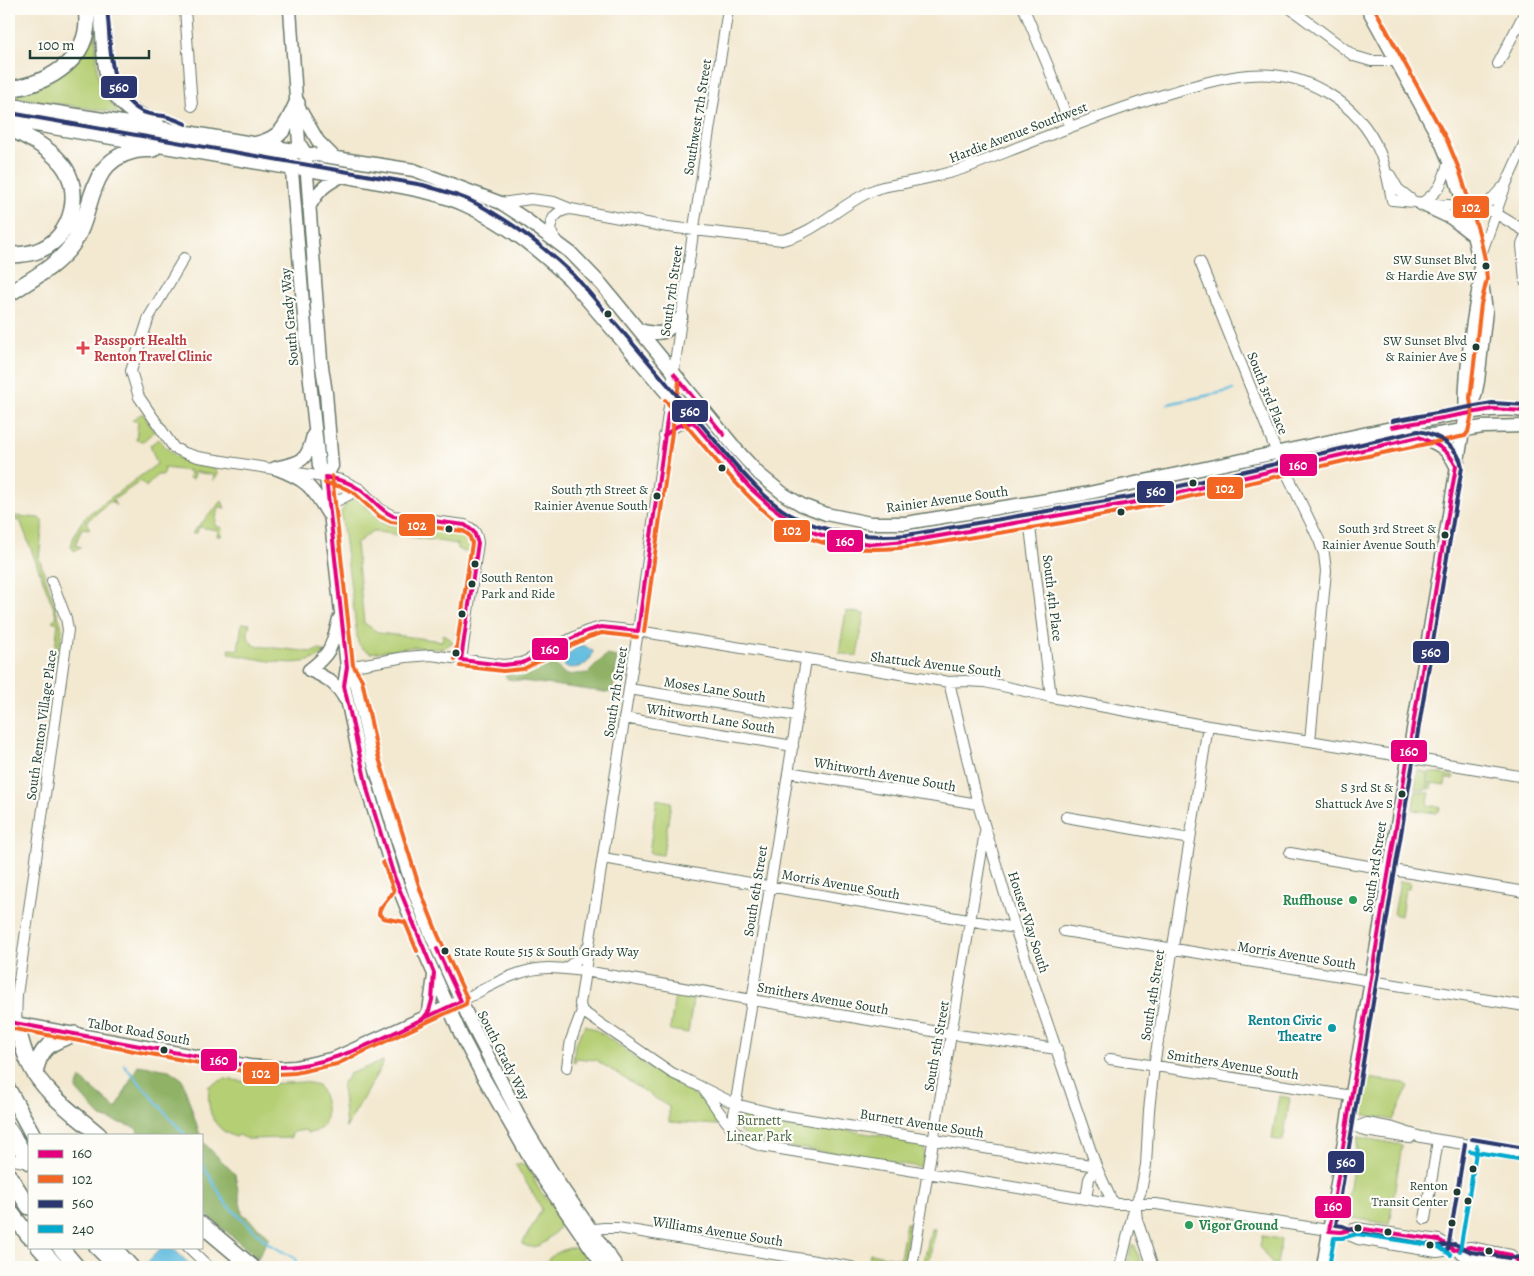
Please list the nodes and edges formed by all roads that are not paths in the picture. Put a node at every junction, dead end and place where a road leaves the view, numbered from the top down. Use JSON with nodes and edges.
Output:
{"nodes":[{"id":1,"x":86,"y":9,"type":"edge"},
{"id":2,"x":101,"y":9,"type":"edge"},
{"id":3,"x":185,"y":9,"type":"edge"},
{"id":4,"x":290,"y":9,"type":"edge"},
{"id":5,"x":728,"y":9,"type":"edge"},
{"id":6,"x":1024,"y":9,"type":"edge"},
{"id":7,"x":1291,"y":9,"type":"edge"},
{"id":8,"x":1368,"y":9,"type":"edge"},
{"id":9,"x":1525,"y":12,"type":"edge"},
{"id":10,"x":1396,"y":61,"type":"junction"},
{"id":11,"x":1498,"y":64,"type":"dead end"},
{"id":12,"x":9,"y":89,"type":"edge"},
{"id":13,"x":297,"y":104,"type":"junction"},
{"id":14,"x":9,"y":106,"type":"edge"},
{"id":15,"x":192,"y":106,"type":"dead end"},
{"id":16,"x":9,"y":119,"type":"edge"},
{"id":17,"x":1070,"y":126,"type":"junction"},
{"id":18,"x":9,"y":128,"type":"edge"},
{"id":19,"x":190,"y":134,"type":"junction"},
{"id":20,"x":1525,"y":142,"type":"edge"},
{"id":21,"x":253,"y":144,"type":"junction"},
{"id":22,"x":169,"y":146,"type":"junction"},
{"id":23,"x":299,"y":149,"type":"junction"},
{"id":24,"x":334,"y":156,"type":"junction"},
{"id":25,"x":1449,"y":161,"type":"junction"},
{"id":26,"x":1385,"y":166,"type":"junction"},
{"id":27,"x":298,"y":168,"type":"junction"},
{"id":28,"x":342,"y":176,"type":"junction"},
{"id":29,"x":1506,"y":184,"type":"junction"},
{"id":30,"x":501,"y":203,"type":"junction"},
{"id":31,"x":1421,"y":204,"type":"junction"},
{"id":32,"x":1465,"y":206,"type":"junction"},
{"id":33,"x":308,"y":207,"type":"junction"},
{"id":34,"x":1481,"y":208,"type":"junction"},
{"id":35,"x":571,"y":209,"type":"junction"},
{"id":36,"x":1495,"y":214,"type":"junction"},
{"id":37,"x":693,"y":230,"type":"junction"},
{"id":38,"x":1525,"y":231,"type":"edge"},
{"id":39,"x":1473,"y":235,"type":"junction"},
{"id":40,"x":1525,"y":237,"type":"edge"},
{"id":41,"x":556,"y":241,"type":"junction"},
{"id":42,"x":9,"y":255,"type":"edge"},
{"id":43,"x":184,"y":258,"type":"dead end"},
{"id":44,"x":1479,"y":260,"type":"junction"},
{"id":45,"x":1200,"y":262,"type":"dead end"},
{"id":46,"x":1525,"y":281,"type":"edge"},
{"id":47,"x":9,"y":294,"type":"edge"},
{"id":48,"x":681,"y":318,"type":"junction"},
{"id":49,"x":640,"y":330,"type":"junction"},
{"id":50,"x":674,"y":374,"type":"junction"},
{"id":51,"x":670,"y":396,"type":"junction"},
{"id":52,"x":1525,"y":411,"type":"edge"},
{"id":53,"x":1466,"y":413,"type":"junction"},
{"id":54,"x":315,"y":422,"type":"junction"},
{"id":55,"x":692,"y":422,"type":"junction"},
{"id":56,"x":1525,"y":426,"type":"edge"},
{"id":57,"x":1462,"y":430,"type":"junction"},
{"id":58,"x":664,"y":436,"type":"junction"},
{"id":59,"x":1419,"y":437,"type":"junction"},
{"id":60,"x":1277,"y":453,"type":"junction"},
{"id":61,"x":1456,"y":466,"type":"junction"},
{"id":62,"x":275,"y":468,"type":"junction"},
{"id":63,"x":1285,"y":469,"type":"junction"},
{"id":64,"x":326,"y":477,"type":"junction"},
{"id":65,"x":360,"y":489,"type":"junction"},
{"id":66,"x":1027,"y":503,"type":"junction"},
{"id":67,"x":329,"y":505,"type":"junction"},
{"id":68,"x":330,"y":518,"type":"junction"},
{"id":69,"x":1029,"y":521,"type":"junction"},
{"id":70,"x":52,"y":581,"type":"dead end"},
{"id":71,"x":341,"y":612,"type":"junction"},
{"id":72,"x":638,"y":632,"type":"junction"},
{"id":73,"x":460,"y":660,"type":"junction"},
{"id":74,"x":806,"y":660,"type":"junction"},
{"id":75,"x":347,"y":667,"type":"junction"},
{"id":76,"x":949,"y":682,"type":"junction"},
{"id":77,"x":629,"y":689,"type":"junction"},
{"id":78,"x":1051,"y":697,"type":"junction"},
{"id":79,"x":348,"y":705,"type":"junction"},
{"id":80,"x":797,"y":716,"type":"junction"},
{"id":81,"x":624,"y":718,"type":"junction"},
{"id":82,"x":1208,"y":726,"type":"junction"},
{"id":83,"x":1227,"y":729,"type":"junction"},
{"id":84,"x":1206,"y":738,"type":"junction"},
{"id":85,"x":1310,"y":741,"type":"junction"},
{"id":86,"x":792,"y":746,"type":"junction"},
{"id":87,"x":1408,"y":757,"type":"junction"},
{"id":88,"x":788,"y":772,"type":"junction"},
{"id":89,"x":1525,"y":777,"type":"edge"},
{"id":90,"x":368,"y":792,"type":"junction"},
{"id":91,"x":978,"y":804,"type":"junction"},
{"id":92,"x":1066,"y":817,"type":"dead end"},
{"id":93,"x":391,"y":820,"type":"junction"},
{"id":94,"x":377,"y":822,"type":"junction"},
{"id":95,"x":986,"y":829,"type":"junction"},
{"id":96,"x":1190,"y":839,"type":"junction"},
{"id":97,"x":1290,"y":853,"type":"dead end"},
{"id":98,"x":403,"y":857,"type":"junction"},
{"id":99,"x":603,"y":858,"type":"junction"},
{"id":100,"x":1389,"y":870,"type":"junction"},
{"id":101,"x":770,"y":886,"type":"junction"},
{"id":102,"x":1525,"y":892,"type":"edge"},
{"id":103,"x":408,"y":912,"type":"junction"},
{"id":104,"x":423,"y":914,"type":"junction"},
{"id":105,"x":971,"y":920,"type":"junction"},
{"id":106,"x":1015,"y":928,"type":"junction"},
{"id":107,"x":1064,"y":931,"type":"dead end"},
{"id":108,"x":589,"y":944,"type":"junction"},
{"id":109,"x":1174,"y":949,"type":"junction"},
{"id":110,"x":565,"y":969,"type":"junction"},
{"id":111,"x":585,"y":971,"type":"junction"},
{"id":112,"x":434,"y":973,"type":"junction"},
{"id":113,"x":1371,"y":981,"type":"junction"},
{"id":114,"x":752,"y":999,"type":"junction"},
{"id":115,"x":461,"y":1001,"type":"junction"},
{"id":116,"x":1525,"y":1006,"type":"edge"},
{"id":117,"x":449,"y":1007,"type":"junction"},
{"id":118,"x":582,"y":1011,"type":"junction"},
{"id":119,"x":423,"y":1019,"type":"junction"},
{"id":120,"x":12,"y":1022,"type":"edge"},
{"id":121,"x":75,"y":1034,"type":"junction"},
{"id":122,"x":951,"y":1034,"type":"junction"},
{"id":123,"x":1057,"y":1049,"type":"junction"},
{"id":124,"x":1110,"y":1059,"type":"dead end"},
{"id":125,"x":1154,"y":1066,"type":"junction"},
{"id":126,"x":567,"y":1067,"type":"dead end"},
{"id":127,"x":35,"y":1074,"type":"junction"},
{"id":128,"x":704,"y":1090,"type":"junction"},
{"id":129,"x":9,"y":1091,"type":"edge"},
{"id":130,"x":1352,"y":1096,"type":"junction"},
{"id":131,"x":735,"y":1104,"type":"junction"},
{"id":132,"x":1353,"y":1125,"type":"junction"},
{"id":133,"x":732,"y":1127,"type":"junction"},
{"id":134,"x":9,"y":1130,"type":"edge"},
{"id":135,"x":32,"y":1134,"type":"edge"},
{"id":136,"x":98,"y":1134,"type":"edge"},
{"id":137,"x":934,"y":1139,"type":"junction"},
{"id":138,"x":1438,"y":1140,"type":"junction"},
{"id":139,"x":1525,"y":1154,"type":"edge"},
{"id":140,"x":9,"y":1160,"type":"edge"},
{"id":141,"x":28,"y":1161,"type":"edge"},
{"id":142,"x":28,"y":1163,"type":"edge"},
{"id":143,"x":1096,"y":1166,"type":"junction"},
{"id":144,"x":928,"y":1173,"type":"junction"},
{"id":145,"x":9,"y":1176,"type":"edge"},
{"id":146,"x":9,"y":1188,"type":"edge"},
{"id":147,"x":1086,"y":1199,"type":"junction"},
{"id":148,"x":1115,"y":1203,"type":"junction"},
{"id":149,"x":1135,"y":1204,"type":"junction"},
{"id":150,"x":28,"y":1206,"type":"edge"},
{"id":151,"x":28,"y":1207,"type":"edge"},
{"id":152,"x":9,"y":1210,"type":"edge"},
{"id":153,"x":1425,"y":1219,"type":"dead end"},
{"id":154,"x":202,"y":1225,"type":"edge"},
{"id":155,"x":585,"y":1231,"type":"junction"},
{"id":156,"x":1335,"y":1232,"type":"junction"},
{"id":157,"x":28,"y":1235,"type":"edge"},
{"id":158,"x":40,"y":1248,"type":"edge"},
{"id":159,"x":61,"y":1248,"type":"edge"},
{"id":160,"x":98,"y":1248,"type":"edge"},
{"id":161,"x":113,"y":1248,"type":"edge"},
{"id":162,"x":189,"y":1248,"type":"edge"},
{"id":163,"x":1522,"y":1265,"type":"edge"},
{"id":164,"x":57,"y":1267,"type":"edge"},
{"id":165,"x":77,"y":1267,"type":"edge"},
{"id":166,"x":118,"y":1267,"type":"edge"},
{"id":167,"x":131,"y":1267,"type":"edge"},
{"id":168,"x":209,"y":1267,"type":"edge"},
{"id":169,"x":252,"y":1267,"type":"edge"},
{"id":170,"x":604,"y":1267,"type":"edge"},
{"id":171,"x":617,"y":1267,"type":"edge"},
{"id":172,"x":851,"y":1267,"type":"edge"},
{"id":173,"x":912,"y":1267,"type":"edge"},
{"id":174,"x":1120,"y":1267,"type":"edge"},
{"id":175,"x":1152,"y":1267,"type":"edge"},
{"id":176,"x":1323,"y":1267,"type":"edge"}],
"edges":[{"from":1,"to":12,"type":"highway"},
{"from":2,"to":19,"type":"highway"},
{"from":3,"to":15,"type":"street"},
{"from":4,"to":13,"type":"main road","name":"South Grady Way"},
{"from":5,"to":37,"type":"street","name":"Southwest 7th Street"},
{"from":6,"to":17,"type":"street"},
{"from":7,"to":10,"type":"street"},
{"from":8,"to":10,"type":"main road","name":"South 3rd Street"},
{"from":9,"to":11,"type":"street"},
{"from":10,"to":25,"type":"main road","name":"South 3rd Street"},
{"from":13,"to":21,"type":"highway"},
{"from":13,"to":23,"type":"main road","name":"South Grady Way"},
{"from":13,"to":24,"type":"main road"},
{"from":14,"to":19,"type":"highway"},
{"from":16,"to":22,"type":"highway"},
{"from":17,"to":26,"type":"street","name":"Hardie Avenue Southwest"},
{"from":17,"to":37,"type":"street","name":"Hardie Avenue Southwest"},
{"from":18,"to":42,"type":"highway"},
{"from":19,"to":21,"type":"highway"},
{"from":20,"to":29,"type":"street"},
{"from":21,"to":23,"type":"highway"},
{"from":22,"to":27,"type":"highway"},
{"from":22,"to":47,"type":"highway"},
{"from":23,"to":24,"type":"main road","name":"Rainier Avenue South"},
{"from":23,"to":27,"type":"main road","name":"South Grady Way"},
{"from":24,"to":30,"type":"main road","name":"Rainier Avenue South"},
{"from":25,"to":31,"type":"street"},
{"from":25,"to":32,"type":"main road","name":"South 3rd Street"},
{"from":26,"to":31,"type":"street","name":"Hardie Avenue Southwest"},
{"from":26,"to":31,"type":"street","name":"Hardie Avenue Southwest"},
{"from":27,"to":28,"type":"main road"},
{"from":27,"to":33,"type":"main road","name":"South Grady Way"},
{"from":27,"to":54,"type":"main road","name":"South Grady Way"},
{"from":28,"to":33,"type":"main road"},
{"from":28,"to":51,"type":"main road"},
{"from":29,"to":34,"type":"street"},
{"from":29,"to":36,"type":"street"},
{"from":30,"to":35,"type":"street","name":"Hardie Avenue Southwest"},
{"from":30,"to":41,"type":"main road","name":"Rainier Avenue South"},
{"from":31,"to":32,"type":"street","name":"Hardie Avenue Southwest"},
{"from":31,"to":39,"type":"main road"},
{"from":32,"to":34,"type":"street","name":"Hardie Avenue Southwest"},
{"from":32,"to":39,"type":"main road","name":"South 3rd Street"},
{"from":33,"to":64,"type":"main road","name":"South Grady Way"},
{"from":34,"to":36,"type":"street","name":"Hardie Avenue Southwest"},
{"from":35,"to":37,"type":"street","name":"Hardie Avenue Southwest"},
{"from":35,"to":41,"type":"street"},
{"from":36,"to":38,"type":"street","name":"Hardie Avenue Southwest"},
{"from":36,"to":44,"type":"street"},
{"from":37,"to":48,"type":"street","name":"South 7th Street"},
{"from":39,"to":44,"type":"main road","name":"South 3rd Street"},
{"from":40,"to":46,"type":"street"},
{"from":41,"to":49,"type":"main road","name":"Rainier Avenue South"},
{"from":43,"to":62,"type":"street"},
{"from":44,"to":53,"type":"main road","name":"South 3rd Street"},
{"from":45,"to":60,"type":"street","name":"South 3rd Place"},
{"from":48,"to":49,"type":"main road"},
{"from":48,"to":50,"type":"street","name":"South 7th Street"},
{"from":49,"to":50,"type":"main road","name":"Rainier Avenue South"},
{"from":50,"to":51,"type":"street","name":"South 7th Street"},
{"from":50,"to":66,"type":"main road","name":"Rainier Avenue South"},
{"from":51,"to":55,"type":"main road"},
{"from":51,"to":58,"type":"street","name":"South 7th Street"},
{"from":52,"to":53,"type":"main road","name":"Rainier Avenue South"},
{"from":53,"to":57,"type":"main road","name":"South 3rd Street"},
{"from":53,"to":60,"type":"main road","name":"Rainier Avenue South"},
{"from":54,"to":62,"type":"main road"},
{"from":54,"to":64,"type":"main road","name":"South Grady Way"},
{"from":55,"to":58,"type":"street"},
{"from":55,"to":69,"type":"main road"},
{"from":56,"to":57,"type":"main road"},
{"from":57,"to":59,"type":"main road"},
{"from":57,"to":61,"type":"main road","name":"South 3rd Street"},
{"from":58,"to":72,"type":"street","name":"South 7th Street"},
{"from":59,"to":61,"type":"main road"},
{"from":59,"to":63,"type":"main road"},
{"from":60,"to":63,"type":"street","name":"South 3rd Place"},
{"from":60,"to":66,"type":"main road","name":"Rainier Avenue South"},
{"from":61,"to":87,"type":"main road","name":"South 3rd Street"},
{"from":62,"to":64,"type":"street"},
{"from":62,"to":68,"type":"main road"},
{"from":63,"to":69,"type":"main road"},
{"from":63,"to":85,"type":"street","name":"South 3rd Place"},
{"from":64,"to":65,"type":"street"},
{"from":64,"to":67,"type":"main road","name":"South Grady Way"},
{"from":65,"to":67,"type":"street"},
{"from":65,"to":73,"type":"street"},
{"from":66,"to":69,"type":"street","name":"South 4th Place"},
{"from":67,"to":68,"type":"main road","name":"South Grady Way"},
{"from":68,"to":71,"type":"main road","name":"South Grady Way"},
{"from":69,"to":78,"type":"street","name":"South 4th Place"},
{"from":70,"to":120,"type":"street","name":"South Renton Village Place"},
{"from":71,"to":75,"type":"main road","name":"South Grady Way"},
{"from":71,"to":79,"type":"main road"},
{"from":72,"to":73,"type":"street","name":"Shattuck Avenue South"},
{"from":72,"to":74,"type":"street","name":"Shattuck Avenue South"},
{"from":72,"to":77,"type":"street","name":"South 7th Street"},
{"from":73,"to":75,"type":"street","name":"Shattuck Avenue South"},
{"from":74,"to":76,"type":"street","name":"Shattuck Avenue South"},
{"from":74,"to":80,"type":"street","name":"South 6th Street"},
{"from":75,"to":79,"type":"main road","name":"South Grady Way"},
{"from":75,"to":93,"type":"main road","name":"South Grady Way"},
{"from":76,"to":78,"type":"street","name":"Shattuck Avenue South"},
{"from":76,"to":91,"type":"street","name":"Houser Way South"},
{"from":77,"to":80,"type":"street","name":"Moses Lane South"},
{"from":77,"to":81,"type":"street","name":"South 7th Street"},
{"from":78,"to":82,"type":"street","name":"Shattuck Avenue South"},
{"from":79,"to":90,"type":"main road","name":"South Grady Way"},
{"from":80,"to":86,"type":"street","name":"South 6th Street"},
{"from":81,"to":86,"type":"street","name":"Whitworth Lane South"},
{"from":81,"to":99,"type":"street","name":"South 7th Street"},
{"from":82,"to":83,"type":"street","name":"Shattuck Avenue South"},
{"from":82,"to":84,"type":"street","name":"South 4th Street"},
{"from":83,"to":84,"type":"street"},
{"from":83,"to":85,"type":"street","name":"Shattuck Avenue South"},
{"from":84,"to":96,"type":"street","name":"South 4th Street"},
{"from":85,"to":87,"type":"street","name":"Shattuck Avenue South"},
{"from":86,"to":88,"type":"street","name":"South 6th Street"},
{"from":87,"to":89,"type":"street","name":"Shattuck Avenue South"},
{"from":87,"to":100,"type":"main road","name":"South 3rd Street"},
{"from":88,"to":91,"type":"street","name":"Whitworth Avenue South"},
{"from":88,"to":101,"type":"street","name":"South 6th Street"},
{"from":90,"to":93,"type":"main road"},
{"from":90,"to":94,"type":"main road","name":"South Grady Way"},
{"from":91,"to":95,"type":"street","name":"Houser Way South"},
{"from":92,"to":96,"type":"street"},
{"from":93,"to":98,"type":"main road","name":"South Grady Way"},
{"from":94,"to":98,"type":"main road"},
{"from":94,"to":103,"type":"main road","name":"South Grady Way"},
{"from":95,"to":105,"type":"street","name":"South 5th Street"},
{"from":95,"to":106,"type":"street","name":"Houser Way South"},
{"from":96,"to":109,"type":"street","name":"South 4th Street"},
{"from":97,"to":100,"type":"street"},
{"from":98,"to":104,"type":"main road","name":"South Grady Way"},
{"from":99,"to":101,"type":"street","name":"Morris Avenue South"},
{"from":99,"to":108,"type":"street","name":"South 7th Street"},
{"from":100,"to":102,"type":"street"},
{"from":100,"to":113,"type":"main road","name":"South 3rd Street"},
{"from":101,"to":105,"type":"street","name":"Morris Avenue South"},
{"from":101,"to":114,"type":"street","name":"South 6th Street"},
{"from":103,"to":104,"type":"main road"},
{"from":103,"to":112,"type":"main road","name":"South Grady Way"},
{"from":104,"to":115,"type":"main road","name":"South Grady Way"},
{"from":105,"to":106,"type":"street","name":"Morris Avenue South"},
{"from":105,"to":122,"type":"street","name":"South 5th Street"},
{"from":106,"to":123,"type":"street","name":"Houser Way South"},
{"from":107,"to":109,"type":"street","name":"Morris Avenue South"},
{"from":108,"to":110,"type":"street"},
{"from":108,"to":111,"type":"street","name":"South 7th Street"},
{"from":109,"to":113,"type":"street","name":"Morris Avenue South"},
{"from":109,"to":125,"type":"street","name":"South 4th Street"},
{"from":110,"to":111,"type":"street","name":"Smithers Avenue South"},
{"from":110,"to":115,"type":"street","name":"Smithers Avenue South"},
{"from":111,"to":114,"type":"street","name":"Smithers Avenue South"},
{"from":111,"to":118,"type":"street","name":"South 7th Street"},
{"from":112,"to":117,"type":"main road","name":"South Grady Way"},
{"from":112,"to":119,"type":"main road"},
{"from":113,"to":116,"type":"street","name":"Morris Avenue South"},
{"from":113,"to":130,"type":"main road","name":"South 3rd Street"},
{"from":114,"to":122,"type":"street","name":"Smithers Avenue South"},
{"from":114,"to":131,"type":"street","name":"South 6th Street"},
{"from":115,"to":117,"type":"main road","name":"Talbot Road South"},
{"from":115,"to":155,"type":"main road","name":"South Grady Way"},
{"from":117,"to":119,"type":"main road","name":"Talbot Road South"},
{"from":117,"to":155,"type":"main road","name":"South Grady Way"},
{"from":118,"to":126,"type":"street","name":"South 7th Street"},
{"from":118,"to":128,"type":"street","name":"Burnett Avenue South"},
{"from":119,"to":121,"type":"main road","name":"Talbot Road South"},
{"from":120,"to":121,"type":"main road","name":"Talbot Road South"},
{"from":120,"to":127,"type":"highway"},
{"from":121,"to":127,"type":"highway"},
{"from":122,"to":123,"type":"street","name":"Smithers Avenue South"},
{"from":122,"to":137,"type":"street","name":"South 5th Street"},
{"from":123,"to":143,"type":"street","name":"Houser Way South"},
{"from":124,"to":125,"type":"street","name":"Smithers Avenue South"},
{"from":125,"to":130,"type":"street","name":"Smithers Avenue South"},
{"from":125,"to":149,"type":"street","name":"South 4th Street"},
{"from":127,"to":136,"type":"highway"},
{"from":128,"to":131,"type":"street","name":"Burnett Avenue South"},
{"from":128,"to":133,"type":"street","name":"Burnett Avenue South"},
{"from":129,"to":135,"type":"highway"},
{"from":130,"to":132,"type":"main road","name":"South 3rd Street"},
{"from":131,"to":133,"type":"street","name":"South 6th Street"},
{"from":131,"to":137,"type":"street","name":"Burnett Avenue South"},
{"from":132,"to":138,"type":"street"},
{"from":132,"to":156,"type":"main road","name":"South 3rd Street"},
{"from":133,"to":144,"type":"street","name":"Burnett Avenue South"},
{"from":134,"to":141,"type":"highway"},
{"from":137,"to":143,"type":"street","name":"Burnett Avenue South"},
{"from":137,"to":144,"type":"street","name":"South 5th Street"},
{"from":138,"to":139,"type":"street"},
{"from":138,"to":153,"type":"street"},
{"from":140,"to":142,"type":"street"},
{"from":143,"to":147,"type":"street"},
{"from":143,"to":148,"type":"street"},
{"from":144,"to":147,"type":"street","name":"Burnett Avenue South"},
{"from":144,"to":173,"type":"street","name":"South 5th Street"},
{"from":145,"to":150,"type":"highway"},
{"from":146,"to":151,"type":"highway"},
{"from":147,"to":148,"type":"street","name":"Burnett Avenue South"},
{"from":148,"to":149,"type":"street","name":"Burnett Avenue South"},
{"from":149,"to":156,"type":"street","name":"Burnett Avenue South"},
{"from":149,"to":174,"type":"street","name":"South 4th Street"},
{"from":149,"to":175,"type":"street"},
{"from":152,"to":157,"type":"highway"},
{"from":154,"to":169,"type":"highway"},
{"from":155,"to":170,"type":"main road","name":"South Grady Way"},
{"from":155,"to":171,"type":"main road","name":"South Grady Way"},
{"from":155,"to":172,"type":"street","name":"Williams Avenue South"},
{"from":156,"to":163,"type":"street","name":"Burnett Avenue South"},
{"from":156,"to":176,"type":"main road","name":"South 3rd Street"},
{"from":158,"to":164,"type":"highway"},
{"from":159,"to":165,"type":"highway"},
{"from":160,"to":166,"type":"highway"},
{"from":161,"to":167,"type":"highway"},
{"from":162,"to":168,"type":"street"}]}
